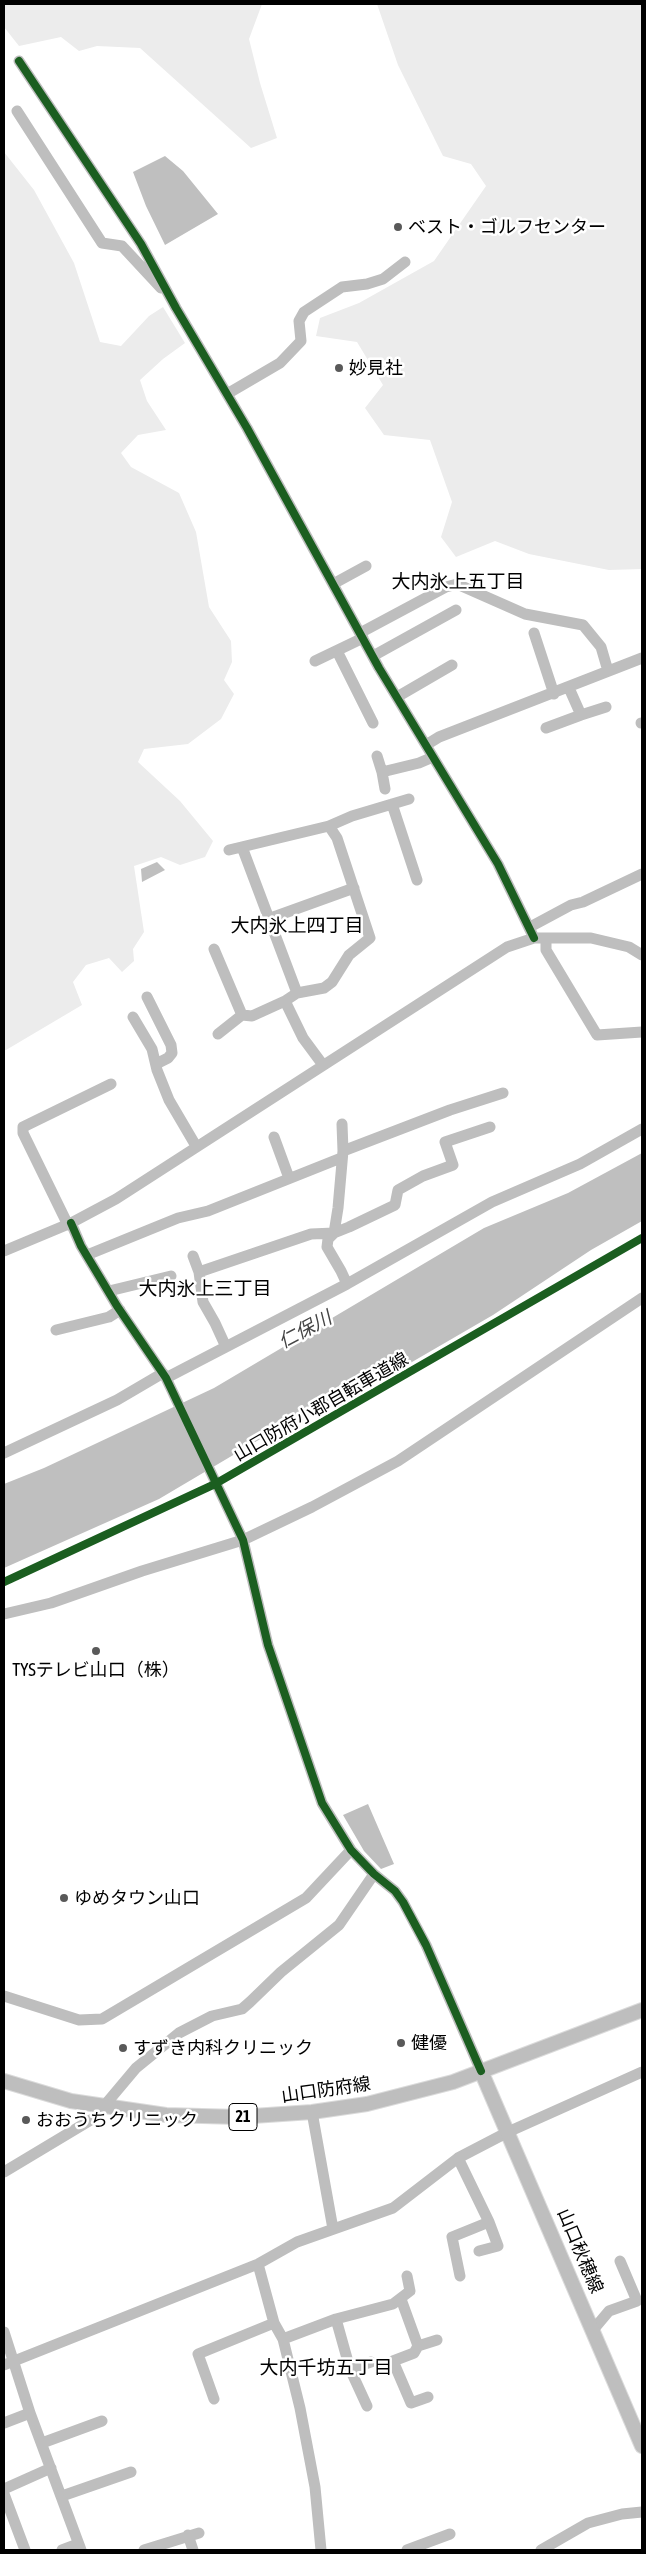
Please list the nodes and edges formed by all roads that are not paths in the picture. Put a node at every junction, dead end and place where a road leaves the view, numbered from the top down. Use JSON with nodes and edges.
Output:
{"nodes":[{"id":1,"x":19,"y":61,"type":"dead end"},
{"id":2,"x":18,"y":111,"type":"dead end"},
{"id":3,"x":405,"y":262,"type":"dead end"},
{"id":4,"x":167,"y":292,"type":"junction"},
{"id":5,"x":227,"y":394,"type":"junction"},
{"id":6,"x":366,"y":566,"type":"dead end"},
{"id":7,"x":333,"y":584,"type":"junction"},
{"id":8,"x":456,"y":610,"type":"dead end"},
{"id":9,"x":534,"y":633,"type":"dead end"},
{"id":10,"x":362,"y":636,"type":"junction"},
{"id":11,"x":337,"y":651,"type":"junction"},
{"id":12,"x":373,"y":656,"type":"junction"},
{"id":13,"x":642,"y":658,"type":"edge"},
{"id":14,"x":315,"y":661,"type":"dead end"},
{"id":15,"x":452,"y":665,"type":"dead end"},
{"id":16,"x":608,"y":671,"type":"junction"},
{"id":17,"x":569,"y":688,"type":"junction"},
{"id":18,"x":554,"y":694,"type":"junction"},
{"id":19,"x":397,"y":697,"type":"junction"},
{"id":20,"x":606,"y":707,"type":"dead end"},
{"id":21,"x":581,"y":716,"type":"junction"},
{"id":22,"x":373,"y":723,"type":"dead end"},
{"id":23,"x":546,"y":728,"type":"dead end"},
{"id":24,"x":426,"y":746,"type":"junction"},
{"id":25,"x":377,"y":756,"type":"dead end"},
{"id":26,"x":433,"y":757,"type":"junction"},
{"id":27,"x":382,"y":772,"type":"junction"},
{"id":28,"x":385,"y":789,"type":"dead end"},
{"id":29,"x":409,"y":799,"type":"dead end"},
{"id":30,"x":392,"y":804,"type":"junction"},
{"id":31,"x":329,"y":826,"type":"junction"},
{"id":32,"x":242,"y":848,"type":"junction"},
{"id":33,"x":229,"y":850,"type":"dead end"},
{"id":34,"x":642,"y":874,"type":"edge"},
{"id":35,"x":417,"y":880,"type":"dead end"},
{"id":36,"x":354,"y":888,"type":"junction"},
{"id":37,"x":268,"y":920,"type":"junction"},
{"id":38,"x":532,"y":933,"type":"junction"},
{"id":39,"x":546,"y":938,"type":"junction"},
{"id":40,"x":214,"y":949,"type":"dead end"},
{"id":41,"x":642,"y":955,"type":"edge"},
{"id":42,"x":297,"y":993,"type":"junction"},
{"id":43,"x":146,"y":997,"type":"dead end"},
{"id":44,"x":285,"y":1001,"type":"junction"},
{"id":45,"x":242,"y":1016,"type":"junction"},
{"id":46,"x":133,"y":1017,"type":"dead end"},
{"id":47,"x":642,"y":1032,"type":"edge"},
{"id":48,"x":218,"y":1034,"type":"dead end"},
{"id":49,"x":156,"y":1064,"type":"junction"},
{"id":50,"x":323,"y":1064,"type":"junction"},
{"id":51,"x":111,"y":1084,"type":"dead end"},
{"id":52,"x":503,"y":1093,"type":"dead end"},
{"id":53,"x":342,"y":1124,"type":"dead end"},
{"id":54,"x":490,"y":1127,"type":"dead end"},
{"id":55,"x":642,"y":1129,"type":"edge"},
{"id":56,"x":274,"y":1137,"type":"dead end"},
{"id":57,"x":196,"y":1146,"type":"junction"},
{"id":58,"x":342,"y":1154,"type":"junction"},
{"id":59,"x":289,"y":1178,"type":"junction"},
{"id":60,"x":69,"y":1224,"type":"junction"},
{"id":61,"x":334,"y":1233,"type":"junction"},
{"id":62,"x":4,"y":1251,"type":"edge"},
{"id":63,"x":87,"y":1255,"type":"junction"},
{"id":64,"x":193,"y":1256,"type":"dead end"},
{"id":65,"x":199,"y":1272,"type":"junction"},
{"id":66,"x":170,"y":1276,"type":"dead end"},
{"id":67,"x":346,"y":1284,"type":"junction"},
{"id":68,"x":108,"y":1291,"type":"junction"},
{"id":69,"x":642,"y":1298,"type":"edge"},
{"id":70,"x":120,"y":1310,"type":"junction"},
{"id":71,"x":56,"y":1330,"type":"dead end"},
{"id":72,"x":226,"y":1347,"type":"junction"},
{"id":73,"x":166,"y":1378,"type":"junction"},
{"id":74,"x":4,"y":1452,"type":"edge"},
{"id":75,"x":243,"y":1540,"type":"junction"},
{"id":76,"x":4,"y":1614,"type":"edge"},
{"id":77,"x":351,"y":1850,"type":"junction"},
{"id":78,"x":374,"y":1874,"type":"junction"},
{"id":79,"x":4,"y":1996,"type":"edge"},
{"id":80,"x":642,"y":2010,"type":"edge"},
{"id":81,"x":481,"y":2072,"type":"junction"},
{"id":82,"x":642,"y":2072,"type":"edge"},
{"id":83,"x":4,"y":2081,"type":"edge"},
{"id":84,"x":104,"y":2108,"type":"junction"},
{"id":85,"x":312,"y":2112,"type":"junction"},
{"id":86,"x":508,"y":2132,"type":"junction"},
{"id":87,"x":458,"y":2158,"type":"junction"},
{"id":88,"x":4,"y":2172,"type":"edge"},
{"id":89,"x":489,"y":2222,"type":"junction"},
{"id":90,"x":333,"y":2229,"type":"junction"},
{"id":91,"x":479,"y":2251,"type":"dead end"},
{"id":92,"x":620,"y":2261,"type":"dead end"},
{"id":93,"x":258,"y":2264,"type":"junction"},
{"id":94,"x":408,"y":2276,"type":"dead end"},
{"id":95,"x":460,"y":2276,"type":"dead end"},
{"id":96,"x":400,"y":2299,"type":"junction"},
{"id":97,"x":336,"y":2319,"type":"junction"},
{"id":98,"x":274,"y":2323,"type":"junction"},
{"id":99,"x":593,"y":2330,"type":"junction"},
{"id":100,"x":4,"y":2332,"type":"edge"},
{"id":101,"x":283,"y":2339,"type":"junction"},
{"id":102,"x":437,"y":2340,"type":"dead end"},
{"id":103,"x":418,"y":2346,"type":"junction"},
{"id":104,"x":371,"y":2362,"type":"dead end"},
{"id":105,"x":9,"y":2364,"type":"edge"},
{"id":106,"x":350,"y":2369,"type":"junction"},
{"id":107,"x":428,"y":2397,"type":"dead end"},
{"id":108,"x":214,"y":2399,"type":"dead end"},
{"id":109,"x":367,"y":2406,"type":"dead end"},
{"id":110,"x":30,"y":2413,"type":"junction"},
{"id":111,"x":102,"y":2421,"type":"dead end"},
{"id":112,"x":4,"y":2423,"type":"edge"},
{"id":113,"x":42,"y":2444,"type":"junction"},
{"id":114,"x":642,"y":2446,"type":"edge"},
{"id":115,"x":51,"y":2468,"type":"junction"},
{"id":116,"x":131,"y":2472,"type":"dead end"},
{"id":117,"x":4,"y":2489,"type":"edge"},
{"id":118,"x":4,"y":2494,"type":"edge"},
{"id":119,"x":62,"y":2496,"type":"junction"},
{"id":120,"x":642,"y":2512,"type":"edge"},
{"id":121,"x":450,"y":2534,"type":"dead end"},
{"id":122,"x":80,"y":2547,"type":"edge"},
{"id":123,"x":26,"y":2550,"type":"edge"},
{"id":124,"x":62,"y":2550,"type":"edge"},
{"id":125,"x":144,"y":2550,"type":"edge"},
{"id":126,"x":193,"y":2550,"type":"edge"},
{"id":127,"x":321,"y":2550,"type":"edge"},
{"id":128,"x":407,"y":2550,"type":"edge"},
{"id":129,"x":541,"y":2550,"type":"edge"}],
"edges":[{"from":1,"to":4,"type":"street"},
{"from":2,"to":4,"type":"street"},
{"from":3,"to":5,"type":"street"},
{"from":4,"to":5,"type":"street"},
{"from":5,"to":7,"type":"street"},
{"from":6,"to":7,"type":"street"},
{"from":7,"to":10,"type":"street"},
{"from":8,"to":12,"type":"street"},
{"from":9,"to":18,"type":"street"},
{"from":10,"to":11,"type":"street"},
{"from":10,"to":12,"type":"street"},
{"from":10,"to":16,"type":"street"},
{"from":11,"to":14,"type":"street"},
{"from":11,"to":22,"type":"street"},
{"from":12,"to":19,"type":"street"},
{"from":13,"to":16,"type":"street"},
{"from":15,"to":19,"type":"street"},
{"from":16,"to":17,"type":"street"},
{"from":17,"to":18,"type":"street"},
{"from":17,"to":21,"type":"street"},
{"from":18,"to":24,"type":"street"},
{"from":19,"to":24,"type":"street"},
{"from":20,"to":21,"type":"street"},
{"from":21,"to":23,"type":"street"},
{"from":24,"to":26,"type":"street"},
{"from":25,"to":27,"type":"street"},
{"from":26,"to":27,"type":"street"},
{"from":26,"to":38,"type":"street"},
{"from":27,"to":28,"type":"street"},
{"from":29,"to":30,"type":"street"},
{"from":30,"to":31,"type":"street"},
{"from":30,"to":35,"type":"street"},
{"from":31,"to":32,"type":"street"},
{"from":31,"to":36,"type":"street"},
{"from":32,"to":33,"type":"street"},
{"from":32,"to":37,"type":"street"},
{"from":34,"to":38,"type":"street"},
{"from":36,"to":37,"type":"street"},
{"from":36,"to":42,"type":"street"},
{"from":37,"to":42,"type":"street"},
{"from":38,"to":39,"type":"street"},
{"from":38,"to":50,"type":"street"},
{"from":39,"to":41,"type":"street"},
{"from":39,"to":47,"type":"street"},
{"from":40,"to":45,"type":"street"},
{"from":42,"to":44,"type":"street"},
{"from":43,"to":49,"type":"street"},
{"from":44,"to":45,"type":"street"},
{"from":44,"to":50,"type":"street"},
{"from":45,"to":48,"type":"street"},
{"from":46,"to":49,"type":"street"},
{"from":49,"to":57,"type":"street"},
{"from":50,"to":57,"type":"street"},
{"from":51,"to":60,"type":"street"},
{"from":52,"to":58,"type":"street"},
{"from":53,"to":58,"type":"street"},
{"from":54,"to":61,"type":"street"},
{"from":55,"to":67,"type":"street"},
{"from":56,"to":59,"type":"street"},
{"from":57,"to":60,"type":"street"},
{"from":58,"to":59,"type":"street"},
{"from":58,"to":61,"type":"street"},
{"from":59,"to":63,"type":"street"},
{"from":60,"to":62,"type":"street"},
{"from":60,"to":63,"type":"street"},
{"from":61,"to":65,"type":"street"},
{"from":61,"to":67,"type":"street"},
{"from":63,"to":68,"type":"street"},
{"from":64,"to":65,"type":"street"},
{"from":65,"to":72,"type":"street"},
{"from":66,"to":68,"type":"street"},
{"from":67,"to":72,"type":"street"},
{"from":68,"to":70,"type":"street"},
{"from":69,"to":75,"type":"street"},
{"from":70,"to":71,"type":"street"},
{"from":70,"to":73,"type":"street"},
{"from":72,"to":73,"type":"street"},
{"from":73,"to":74,"type":"street"},
{"from":73,"to":75,"type":"street"},
{"from":75,"to":76,"type":"street"},
{"from":75,"to":77,"type":"street"},
{"from":77,"to":78,"type":"street"},
{"from":77,"to":79,"type":"street"},
{"from":78,"to":81,"type":"street"},
{"from":78,"to":84,"type":"street"},
{"from":80,"to":81,"type":"main road","name":"山口防府線","number":"21"},
{"from":81,"to":85,"type":"main road","name":"山口防府線","number":"21"},
{"from":81,"to":86,"type":"main road","name":"山口秋穂線"},
{"from":82,"to":86,"type":"street"},
{"from":83,"to":84,"type":"main road","name":"山口防府線","number":"21"},
{"from":84,"to":85,"type":"main road","name":"山口防府線","number":"21"},
{"from":84,"to":88,"type":"street"},
{"from":85,"to":90,"type":"street"},
{"from":86,"to":87,"type":"street"},
{"from":86,"to":99,"type":"main road","name":"山口秋穂線"},
{"from":87,"to":89,"type":"street"},
{"from":87,"to":90,"type":"street"},
{"from":89,"to":91,"type":"street"},
{"from":89,"to":95,"type":"street"},
{"from":90,"to":93,"type":"street"},
{"from":92,"to":99,"type":"street"},
{"from":93,"to":98,"type":"street"},
{"from":93,"to":105,"type":"street"},
{"from":94,"to":96,"type":"street"},
{"from":96,"to":97,"type":"street"},
{"from":96,"to":103,"type":"street"},
{"from":97,"to":101,"type":"street"},
{"from":97,"to":106,"type":"street"},
{"from":98,"to":101,"type":"street"},
{"from":98,"to":108,"type":"street"},
{"from":99,"to":114,"type":"main road","name":"山口秋穂線"},
{"from":100,"to":105,"type":"street"},
{"from":101,"to":127,"type":"street"},
{"from":102,"to":103,"type":"street"},
{"from":103,"to":107,"type":"street"},
{"from":104,"to":106,"type":"street"},
{"from":105,"to":110,"type":"street"},
{"from":106,"to":109,"type":"street"},
{"from":110,"to":112,"type":"street"},
{"from":110,"to":113,"type":"street"},
{"from":111,"to":113,"type":"street"},
{"from":113,"to":115,"type":"street"},
{"from":115,"to":117,"type":"street"},
{"from":115,"to":119,"type":"street"},
{"from":116,"to":119,"type":"street"},
{"from":118,"to":123,"type":"street"},
{"from":119,"to":122,"type":"street"},
{"from":120,"to":129,"type":"street"},
{"from":121,"to":128,"type":"street"},
{"from":122,"to":124,"type":"street"},
{"from":125,"to":126,"type":"street"}]}
